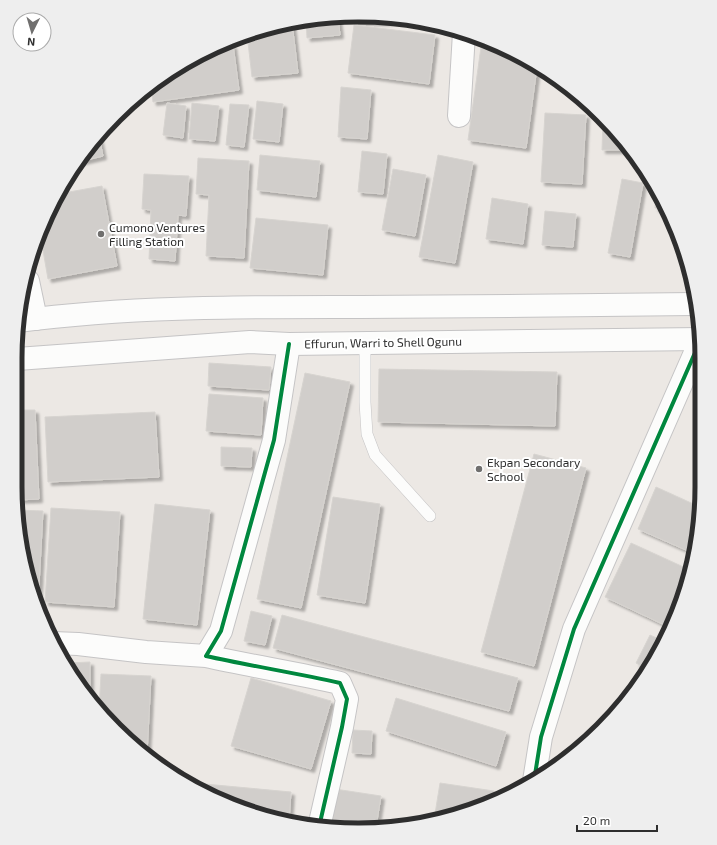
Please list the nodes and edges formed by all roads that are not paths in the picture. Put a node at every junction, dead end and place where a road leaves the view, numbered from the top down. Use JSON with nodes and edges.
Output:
{"nodes":[{"id":1,"x":464,"y":39,"type":"edge"},
{"id":2,"x":459,"y":116,"type":"dead end"},
{"id":3,"x":28,"y":296,"type":"edge"},
{"id":4,"x":691,"y":304,"type":"edge"},
{"id":5,"x":27,"y":320,"type":"edge"},
{"id":6,"x":694,"y":339,"type":"edge"},
{"id":7,"x":365,"y":343,"type":"junction"},
{"id":8,"x":289,"y":344,"type":"junction"},
{"id":9,"x":695,"y":353,"type":"edge"},
{"id":10,"x":22,"y":359,"type":"edge"},
{"id":11,"x":430,"y":516,"type":"dead end"},
{"id":12,"x":61,"y":643,"type":"edge"},
{"id":13,"x":206,"y":656,"type":"junction"},
{"id":14,"x":535,"y":772,"type":"edge"},
{"id":15,"x":320,"y":821,"type":"edge"}],
"edges":[{"from":1,"to":2,"type":"street"},
{"from":3,"to":5,"type":"street"},
{"from":4,"to":5,"type":"street"},
{"from":6,"to":7,"type":"street","name":"Effurun, Warri to Shell Ogunu"},
{"from":7,"to":8,"type":"street","name":"Effurun, Warri to Shell Ogunu"},
{"from":7,"to":11,"type":"lane"},
{"from":8,"to":10,"type":"street","name":"Effurun, Warri to Shell Ogunu"},
{"from":8,"to":13,"type":"street"},
{"from":9,"to":14,"type":"street"},
{"from":12,"to":13,"type":"street"},
{"from":13,"to":15,"type":"street"}]}
